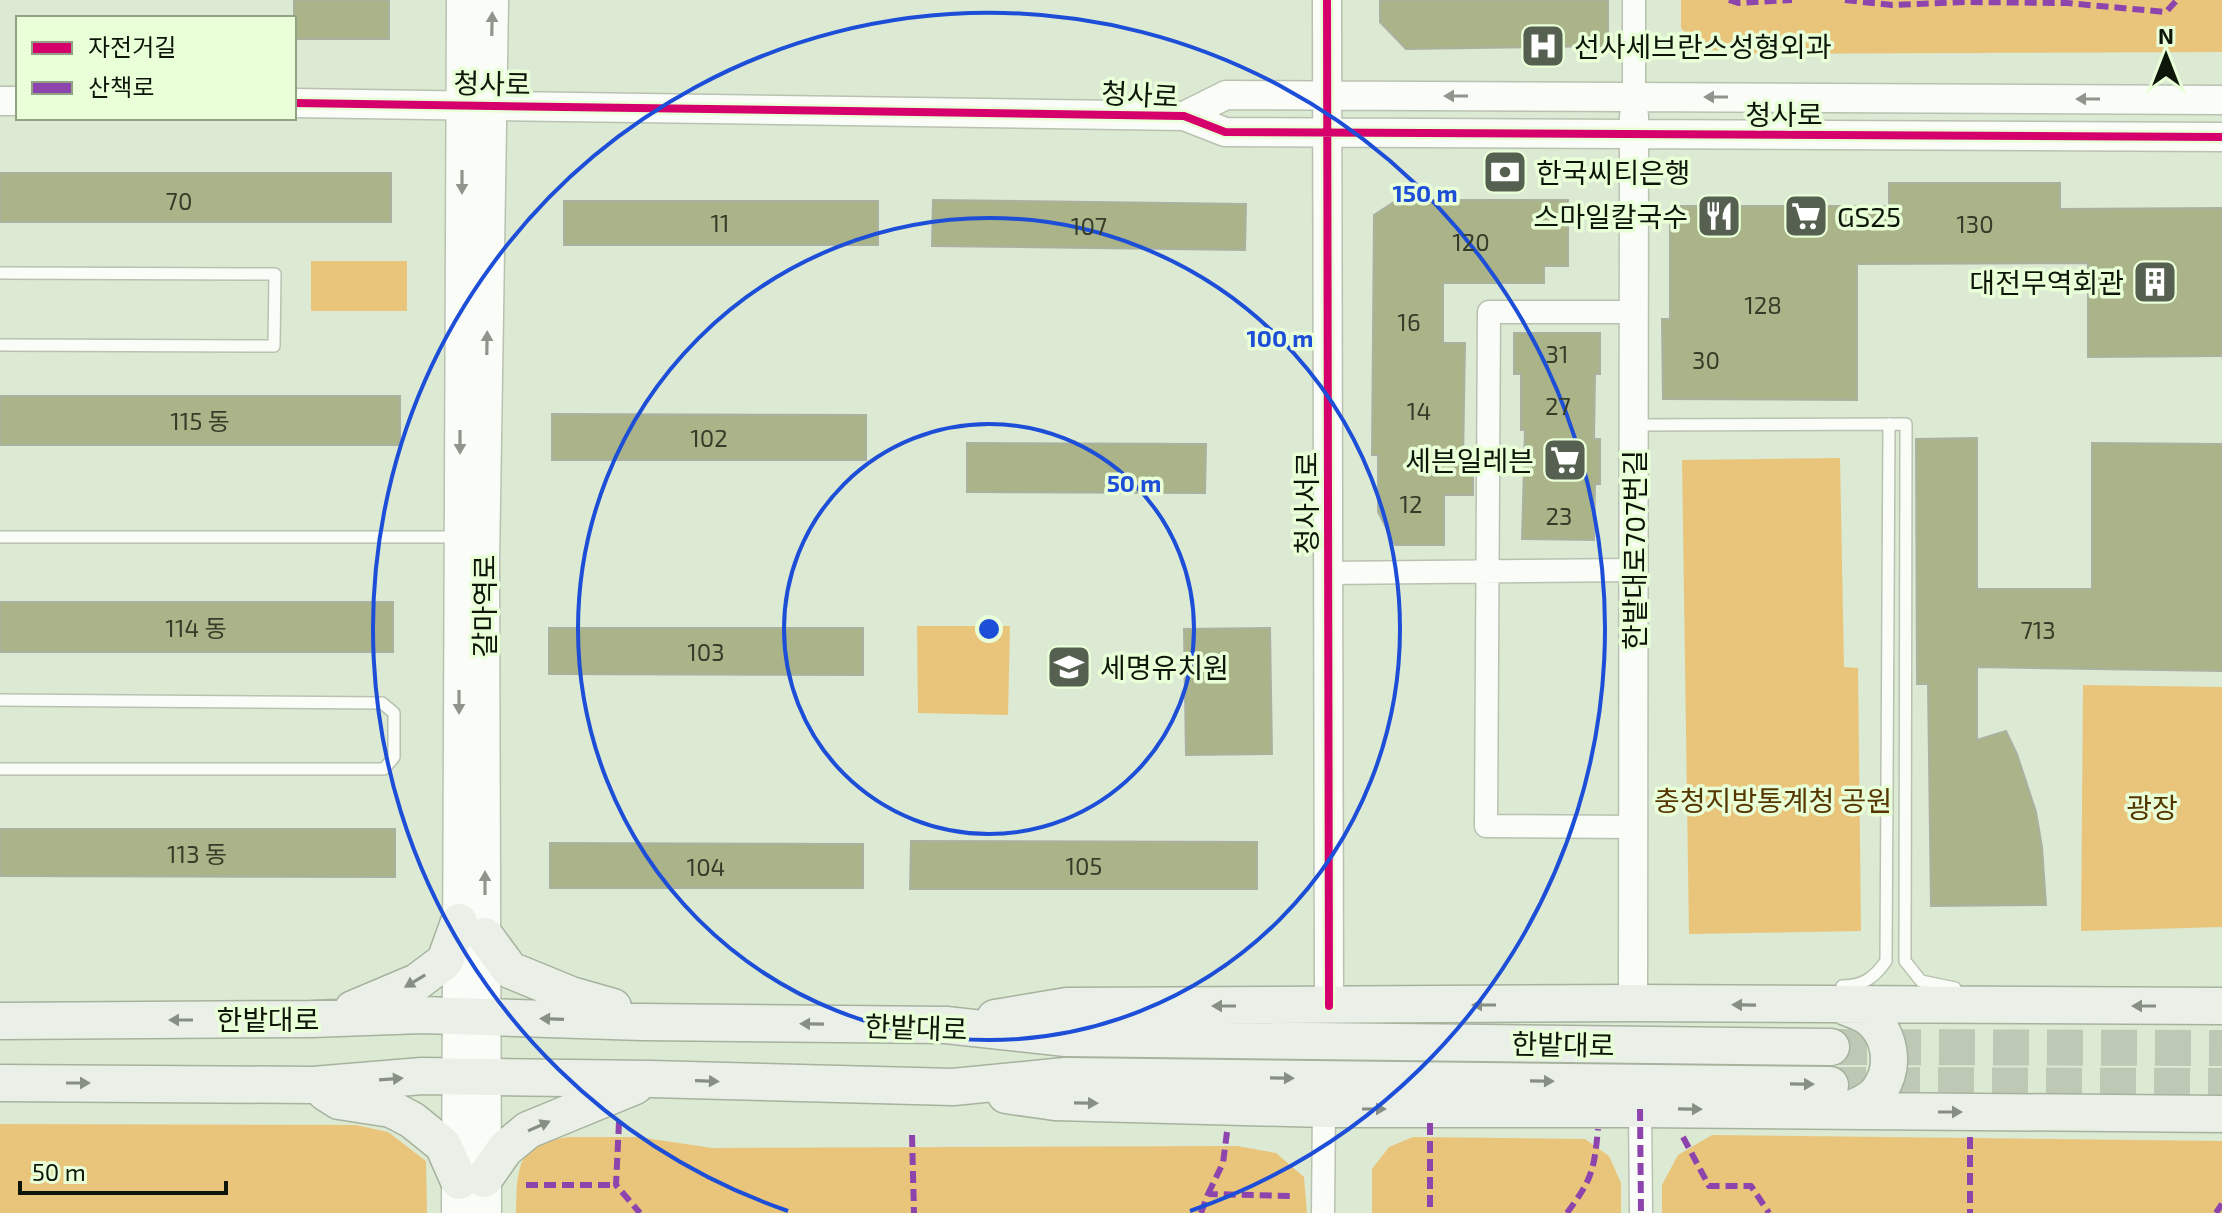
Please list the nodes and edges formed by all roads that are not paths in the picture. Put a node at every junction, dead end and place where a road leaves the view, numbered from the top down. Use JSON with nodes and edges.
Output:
{"nodes":[{"id":1,"x":463,"y":0,"type":"edge"},
{"id":2,"x":492,"y":0,"type":"edge"},
{"id":3,"x":1327,"y":0,"type":"edge"},
{"id":4,"x":1634,"y":0,"type":"edge"},
{"id":5,"x":1327,"y":95,"type":"junction"},
{"id":6,"x":1634,"y":97,"type":"junction"},
{"id":7,"x":2222,"y":100,"type":"edge"},
{"id":8,"x":296,"y":103,"type":"edge"},
{"id":9,"x":477,"y":104,"type":"junction"},
{"id":10,"x":1184,"y":116,"type":"junction"},
{"id":11,"x":1327,"y":133,"type":"junction"},
{"id":12,"x":1634,"y":136,"type":"junction"},
{"id":13,"x":2222,"y":137,"type":"edge"},
{"id":14,"x":0,"y":273,"type":"edge"},
{"id":15,"x":1634,"y":312,"type":"junction"},
{"id":16,"x":0,"y":345,"type":"edge"},
{"id":17,"x":1889,"y":424,"type":"junction"},
{"id":18,"x":1634,"y":425,"type":"junction"},
{"id":19,"x":0,"y":537,"type":"edge"},
{"id":20,"x":460,"y":537,"type":"junction"},
{"id":21,"x":1633,"y":570,"type":"junction"},
{"id":22,"x":1487,"y":571,"type":"junction"},
{"id":23,"x":1328,"y":573,"type":"junction"},
{"id":24,"x":0,"y":700,"type":"edge"},
{"id":25,"x":0,"y":769,"type":"edge"},
{"id":26,"x":1633,"y":827,"type":"junction"},
{"id":27,"x":472,"y":929,"type":"junction"},
{"id":28,"x":1826,"y":998,"type":"junction"},
{"id":29,"x":1633,"y":1003,"type":"junction"},
{"id":30,"x":1329,"y":1006,"type":"junction"},
{"id":31,"x":1990,"y":1006,"type":"junction"},
{"id":32,"x":2222,"y":1006,"type":"edge"},
{"id":33,"x":472,"y":1016,"type":"junction"},
{"id":34,"x":311,"y":1019,"type":"junction"},
{"id":35,"x":0,"y":1021,"type":"edge"},
{"id":36,"x":643,"y":1022,"type":"junction"},
{"id":37,"x":946,"y":1025,"type":"junction"},
{"id":38,"x":1831,"y":1047,"type":"tunnel mouth"},
{"id":39,"x":472,"y":1078,"type":"junction"},
{"id":40,"x":651,"y":1079,"type":"junction"},
{"id":41,"x":0,"y":1083,"type":"edge"},
{"id":42,"x":313,"y":1085,"type":"junction"},
{"id":43,"x":953,"y":1087,"type":"junction"},
{"id":44,"x":1837,"y":1098,"type":"junction"},
{"id":45,"x":1324,"y":1109,"type":"junction"},
{"id":46,"x":1640,"y":1109,"type":"junction"},
{"id":47,"x":2222,"y":1114,"type":"edge"},
{"id":48,"x":472,"y":1196,"type":"edge"},
{"id":49,"x":1323,"y":1213,"type":"edge"},
{"id":50,"x":1641,"y":1213,"type":"edge"}],
"edges":[{"from":1,"to":9,"type":"main road","name":"갈마역로"},
{"from":9,"to":2,"type":"main road","name":"갈마역로","one_way":true},
{"from":3,"to":5,"type":"street","name":"청사서로"},
{"from":4,"to":6,"type":"street"},
{"from":6,"to":5,"type":"street","name":"청사로","one_way":true},
{"from":5,"to":10,"type":"street","name":"청사로"},
{"from":5,"to":11,"type":"street","name":"청사서로"},
{"from":7,"to":6,"type":"street","name":"청사로","one_way":true},
{"from":6,"to":12,"type":"street","name":"한밭대로707번길"},
{"from":8,"to":9,"type":"street","name":"청사로"},
{"from":9,"to":10,"type":"street","name":"청사로"},
{"from":9,"to":20,"type":"main road","name":"갈마역로","one_way":true},
{"from":27,"to":9,"type":"main road","name":"갈마역로","one_way":true},
{"from":10,"to":11,"type":"street","name":"청사로"},
{"from":11,"to":12,"type":"street","name":"청사로"},
{"from":11,"to":23,"type":"street","name":"청사서로"},
{"from":12,"to":13,"type":"street","name":"청사로"},
{"from":12,"to":15,"type":"street","name":"한밭대로707번길"},
{"from":14,"to":16,"type":"lane"},
{"from":15,"to":18,"type":"street","name":"한밭대로707번길"},
{"from":15,"to":22,"type":"street"},
{"from":17,"to":18,"type":"lane"},
{"from":17,"to":28,"type":"lane"},
{"from":17,"to":31,"type":"lane"},
{"from":18,"to":21,"type":"street","name":"한밭대로707번길"},
{"from":19,"to":20,"type":"lane"},
{"from":20,"to":27,"type":"main road","name":"갈마역로","one_way":true},
{"from":21,"to":22,"type":"street"},
{"from":21,"to":26,"type":"street","name":"한밭대로707번길"},
{"from":22,"to":23,"type":"street"},
{"from":22,"to":26,"type":"street"},
{"from":23,"to":30,"type":"street","name":"청사서로"},
{"from":24,"to":25,"type":"lane"},
{"from":26,"to":29,"type":"street","name":"한밭대로707번길"},
{"from":27,"to":33,"type":"main road","name":"갈마역로"},
{"from":27,"to":34,"type":"main road","one_way":true},
{"from":27,"to":36,"type":"main road"},
{"from":28,"to":29,"type":"main road","one_way":true},
{"from":28,"to":31,"type":"main road"},
{"from":28,"to":44,"type":"main road"},
{"from":29,"to":30,"type":"main road","one_way":true},
{"from":30,"to":37,"type":"main road","one_way":true},
{"from":32,"to":31,"type":"main road","one_way":true},
{"from":33,"to":34,"type":"main road","name":"한밭대로"},
{"from":36,"to":33,"type":"main road","name":"한밭대로","one_way":true},
{"from":33,"to":39,"type":"main road","name":"갈마역로"},
{"from":34,"to":35,"type":"main road","name":"한밭대로","one_way":true},
{"from":37,"to":36,"type":"main road","name":"한밭대로","one_way":true},
{"from":37,"to":38,"type":"main road","name":"한밭대로"},
{"from":39,"to":40,"type":"main road","name":"한밭대로"},
{"from":42,"to":39,"type":"main road","name":"한밭대로","one_way":true},
{"from":39,"to":48,"type":"main road","name":"갈마역로"},
{"from":40,"to":43,"type":"main road","name":"한밭대로","one_way":true},
{"from":48,"to":40,"type":"main road","one_way":true},
{"from":41,"to":42,"type":"main road","name":"한밭대로","one_way":true},
{"from":42,"to":48,"type":"main road"},
{"from":43,"to":44,"type":"main road","name":"한밭대로","one_way":true},
{"from":43,"to":45,"type":"main road","one_way":true},
{"from":46,"to":44,"type":"main road","one_way":true},
{"from":44,"to":47,"type":"main road","one_way":true},
{"from":45,"to":46,"type":"main road","one_way":true},
{"from":45,"to":49,"type":"street"},
{"from":46,"to":50,"type":"street"}]}
